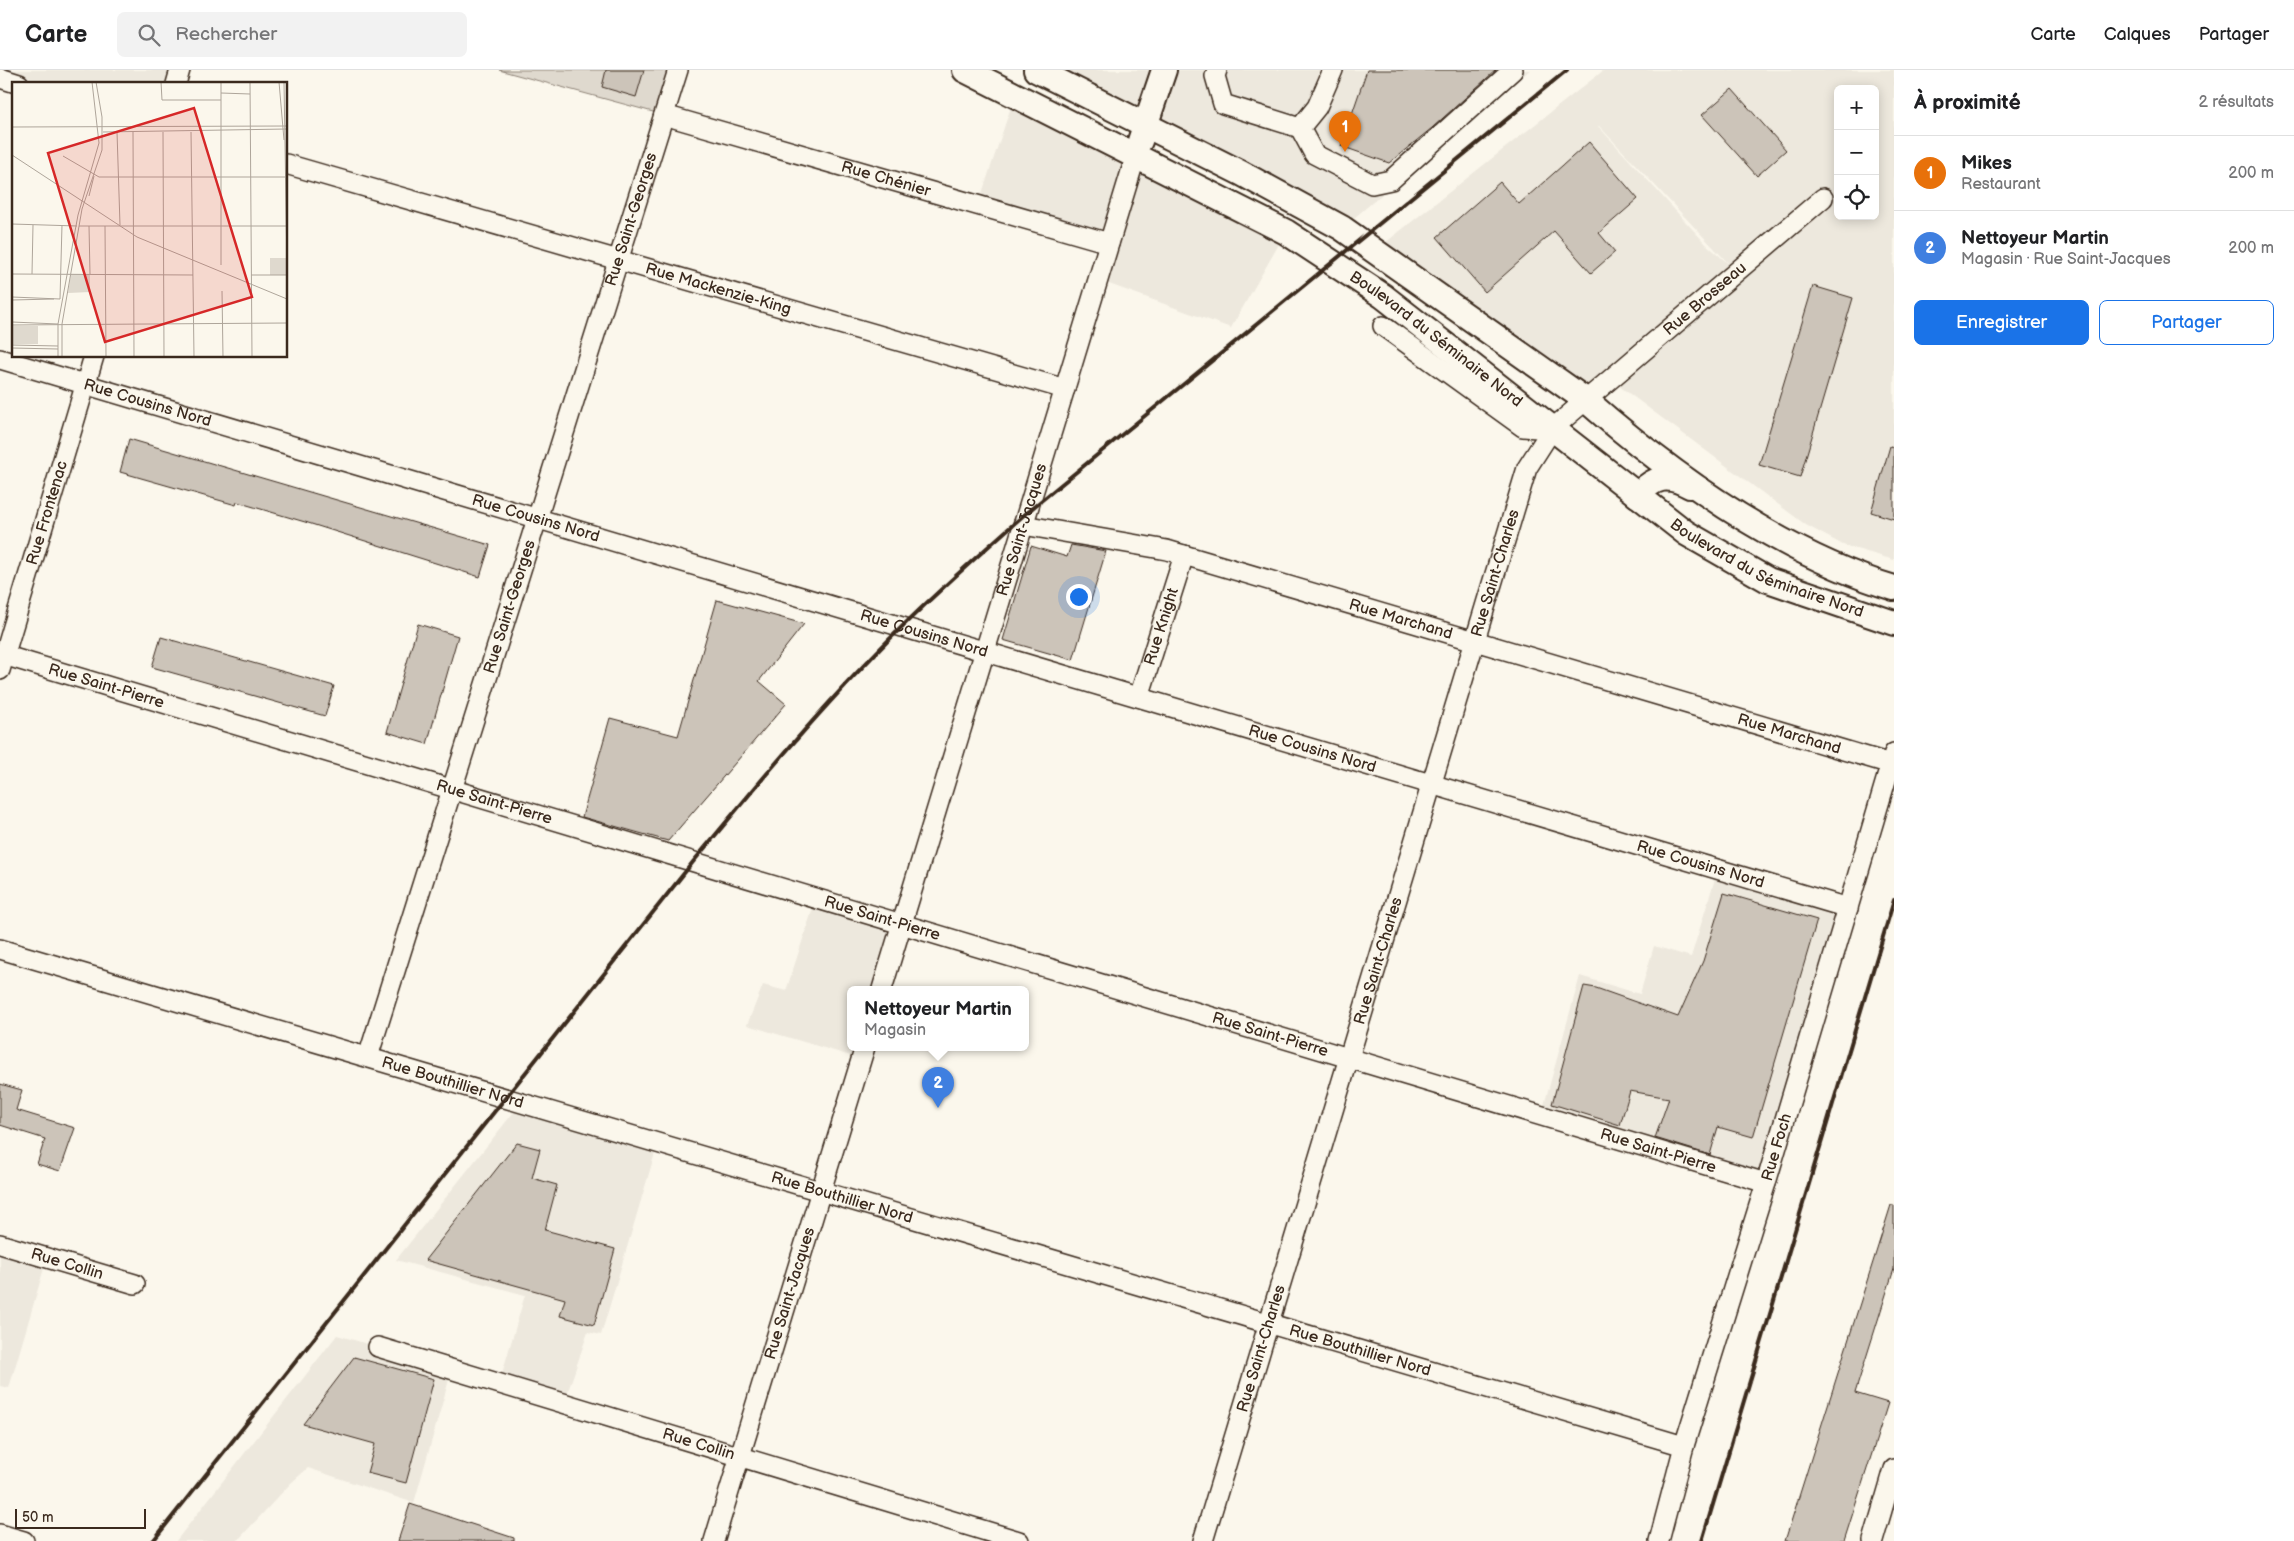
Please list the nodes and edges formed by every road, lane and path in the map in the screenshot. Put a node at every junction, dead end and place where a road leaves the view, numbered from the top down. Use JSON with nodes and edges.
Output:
{"nodes":[{"id":1,"x":678,"y":70,"type":"edge"},
{"id":2,"x":965,"y":70,"type":"edge"},
{"id":3,"x":1036,"y":70,"type":"edge"},
{"id":4,"x":1164,"y":70,"type":"edge"},
{"id":5,"x":1217,"y":70,"type":"edge"},
{"id":6,"x":1333,"y":70,"type":"edge"},
{"id":7,"x":1513,"y":70,"type":"edge"},
{"id":8,"x":0,"y":78,"type":"edge"},
{"id":9,"x":13,"y":82,"type":"edge"},
{"id":10,"x":664,"y":115,"type":"junction"},
{"id":11,"x":1145,"y":126,"type":"junction"},
{"id":12,"x":1300,"y":128,"type":"junction"},
{"id":13,"x":1136,"y":155,"type":"junction"},
{"id":14,"x":288,"y":165,"type":"edge"},
{"id":15,"x":1823,"y":198,"type":"dead end"},
{"id":16,"x":1109,"y":242,"type":"junction"},
{"id":17,"x":618,"y":260,"type":"junction"},
{"id":18,"x":1383,"y":326,"type":"dead end"},
{"id":19,"x":93,"y":358,"type":"edge"},
{"id":20,"x":0,"y":359,"type":"edge"},
{"id":21,"x":86,"y":385,"type":"junction"},
{"id":22,"x":1065,"y":389,"type":"junction"},
{"id":23,"x":1587,"y":401,"type":"junction"},
{"id":24,"x":1552,"y":428,"type":"junction"},
{"id":25,"x":1637,"y":495,"type":"junction"},
{"id":26,"x":1714,"y":498,"type":"junction"},
{"id":27,"x":537,"y":519,"type":"junction"},
{"id":28,"x":1023,"y":525,"type":"junction"},
{"id":29,"x":1184,"y":555,"type":"junction"},
{"id":30,"x":1894,"y":588,"type":"edge"},
{"id":31,"x":1894,"y":623,"type":"edge"},
{"id":32,"x":1475,"y":640,"type":"junction"},
{"id":33,"x":985,"y":652,"type":"junction"},
{"id":34,"x":1,"y":660,"type":"edge"},
{"id":35,"x":1139,"y":697,"type":"junction"},
{"id":36,"x":1892,"y":758,"type":"edge"},
{"id":37,"x":1432,"y":784,"type":"junction"},
{"id":38,"x":452,"y":790,"type":"junction"},
{"id":39,"x":1848,"y":908,"type":"junction"},
{"id":40,"x":902,"y":924,"type":"junction"},
{"id":41,"x":0,"y":949,"type":"edge"},
{"id":42,"x":883,"y":986,"type":"edge"},
{"id":43,"x":864,"y":1051,"type":"edge"},
{"id":44,"x":368,"y":1058,"type":"junction"},
{"id":45,"x":1349,"y":1058,"type":"junction"},
{"id":46,"x":1766,"y":1183,"type":"junction"},
{"id":47,"x":821,"y":1191,"type":"junction"},
{"id":48,"x":0,"y":1244,"type":"edge"},
{"id":49,"x":135,"y":1284,"type":"dead end"},
{"id":50,"x":1268,"y":1323,"type":"junction"},
{"id":51,"x":378,"y":1347,"type":"dead end"},
{"id":52,"x":1684,"y":1446,"type":"junction"},
{"id":53,"x":740,"y":1457,"type":"junction"},
{"id":54,"x":1894,"y":1469,"type":"edge"},
{"id":55,"x":0,"y":1534,"type":"edge"},
{"id":56,"x":24,"y":1541,"type":"edge"},
{"id":57,"x":714,"y":1541,"type":"edge"},
{"id":58,"x":1019,"y":1541,"type":"edge"},
{"id":59,"x":1203,"y":1541,"type":"edge"},
{"id":60,"x":1659,"y":1541,"type":"edge"},
{"id":61,"x":1873,"y":1541,"type":"edge"}],
"edges":[{"from":1,"to":10,"type":"street","name":"Rue Saint-Georges"},
{"from":2,"to":13,"type":"main road","name":"Boulevard du Séminaire Nord"},
{"from":3,"to":11,"type":"main road","name":"Boulevard du Séminaire Nord"},
{"from":4,"to":11,"type":"main road","name":"Rue Saint-Jacques"},
{"from":5,"to":12,"type":"street"},
{"from":6,"to":12,"type":"street"},
{"from":7,"to":12,"type":"street"},
{"from":8,"to":9,"type":"street"},
{"from":10,"to":16,"type":"street","name":"Rue Chénier"},
{"from":10,"to":17,"type":"street","name":"Rue Saint-Georges"},
{"from":11,"to":13,"type":"main road","name":"Rue Saint-Jacques"},
{"from":11,"to":23,"type":"main road","name":"Boulevard du Séminaire Nord"},
{"from":13,"to":16,"type":"street","name":"Rue Saint-Jacques"},
{"from":13,"to":24,"type":"main road","name":"Boulevard du Séminaire Nord"},
{"from":14,"to":17,"type":"street","name":"Rue Mackenzie-King"},
{"from":15,"to":23,"type":"street","name":"Rue Brosseau"},
{"from":16,"to":22,"type":"street","name":"Rue Saint-Jacques"},
{"from":17,"to":22,"type":"street","name":"Rue Mackenzie-King"},
{"from":17,"to":27,"type":"street","name":"Rue Saint-Georges"},
{"from":18,"to":24,"type":"street"},
{"from":19,"to":21,"type":"street","name":"Rue Frontenac"},
{"from":20,"to":21,"type":"street","name":"Rue Cousins Nord"},
{"from":21,"to":27,"type":"street","name":"Rue Cousins Nord"},
{"from":21,"to":34,"type":"street","name":"Rue Frontenac"},
{"from":22,"to":28,"type":"street","name":"Rue Saint-Jacques"},
{"from":23,"to":24,"type":"street","name":"Rue Saint-Charles"},
{"from":23,"to":26,"type":"main road","name":"Boulevard du Séminaire Nord"},
{"from":24,"to":25,"type":"main road","name":"Boulevard du Séminaire Nord"},
{"from":24,"to":32,"type":"street","name":"Rue Saint-Charles"},
{"from":25,"to":26,"type":"main road"},
{"from":25,"to":31,"type":"main road","name":"Boulevard du Séminaire Nord"},
{"from":26,"to":30,"type":"main road","name":"Boulevard du Séminaire Nord"},
{"from":27,"to":33,"type":"street","name":"Rue Cousins Nord"},
{"from":27,"to":38,"type":"street","name":"Rue Saint-Georges"},
{"from":28,"to":29,"type":"street","name":"Rue Marchand"},
{"from":28,"to":33,"type":"street","name":"Rue Saint-Jacques"},
{"from":29,"to":32,"type":"street","name":"Rue Marchand"},
{"from":29,"to":35,"type":"street","name":"Rue Knight"},
{"from":32,"to":36,"type":"street","name":"Rue Marchand"},
{"from":32,"to":37,"type":"street","name":"Rue Saint-Charles"},
{"from":33,"to":35,"type":"street","name":"Rue Cousins Nord"},
{"from":33,"to":40,"type":"street","name":"Rue Saint-Jacques"},
{"from":34,"to":38,"type":"street","name":"Rue Saint-Pierre"},
{"from":35,"to":37,"type":"street","name":"Rue Cousins Nord"},
{"from":36,"to":39,"type":"street","name":"Rue Foch"},
{"from":37,"to":39,"type":"street","name":"Rue Cousins Nord"},
{"from":37,"to":45,"type":"street","name":"Rue Saint-Charles"},
{"from":38,"to":40,"type":"street","name":"Rue Saint-Pierre"},
{"from":38,"to":44,"type":"street","name":"Rue Saint-Georges"},
{"from":39,"to":46,"type":"street","name":"Rue Foch"},
{"from":40,"to":42,"type":"street","name":"Rue Saint-Jacques"},
{"from":40,"to":45,"type":"street","name":"Rue Saint-Pierre"},
{"from":41,"to":44,"type":"street","name":"Rue Bouthillier Nord"},
{"from":43,"to":47,"type":"street","name":"Rue Saint-Jacques"},
{"from":44,"to":47,"type":"street","name":"Rue Bouthillier Nord"},
{"from":45,"to":46,"type":"street","name":"Rue Saint-Pierre"},
{"from":45,"to":50,"type":"street","name":"Rue Saint-Charles"},
{"from":46,"to":52,"type":"street","name":"Rue Foch"},
{"from":47,"to":50,"type":"street","name":"Rue Bouthillier Nord"},
{"from":47,"to":53,"type":"street","name":"Rue Saint-Jacques"},
{"from":48,"to":49,"type":"street","name":"Rue Collin"},
{"from":50,"to":52,"type":"street","name":"Rue Bouthillier Nord"},
{"from":50,"to":59,"type":"street","name":"Rue Saint-Charles"},
{"from":51,"to":53,"type":"street","name":"Rue Collin"},
{"from":52,"to":60,"type":"street","name":"Rue Foch"},
{"from":53,"to":57,"type":"street","name":"Rue Saint-Jacques"},
{"from":53,"to":58,"type":"street","name":"Rue Collin"},
{"from":54,"to":61,"type":"street"},
{"from":55,"to":56,"type":"street"}]}
